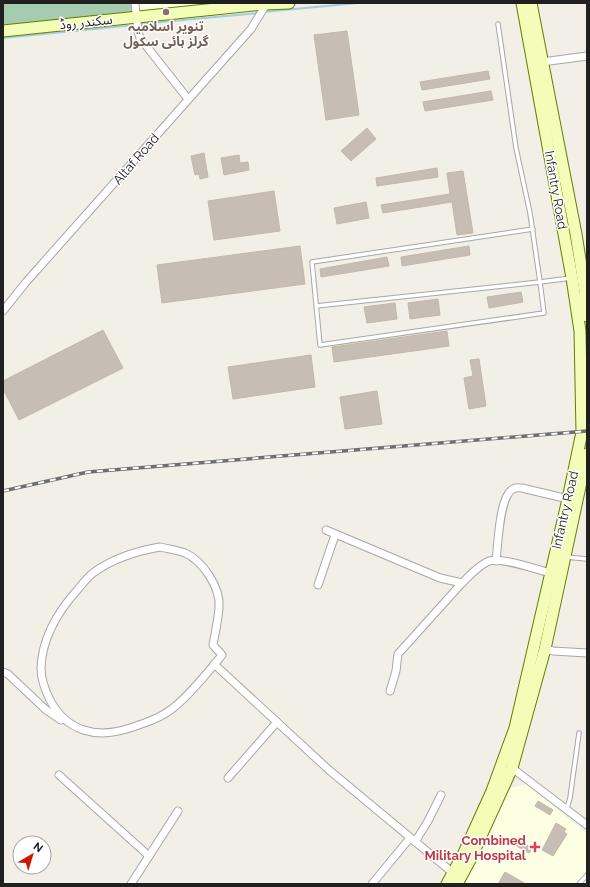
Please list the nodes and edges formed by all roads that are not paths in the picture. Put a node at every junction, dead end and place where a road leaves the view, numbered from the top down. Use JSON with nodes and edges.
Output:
{"nodes":[{"id":1,"x":135,"y":3,"type":"edge"},
{"id":2,"x":289,"y":3,"type":"edge"},
{"id":3,"x":522,"y":3,"type":"edge"},
{"id":4,"x":531,"y":3,"type":"edge"},
{"id":5,"x":269,"y":5,"type":"edge"},
{"id":6,"x":136,"y":17,"type":"junction"},
{"id":7,"x":498,"y":24,"type":"dead end"},
{"id":8,"x":531,"y":24,"type":"junction"},
{"id":9,"x":3,"y":31,"type":"edge"},
{"id":10,"x":587,"y":56,"type":"edge"},
{"id":11,"x":542,"y":62,"type":"junction"},
{"id":12,"x":188,"y":100,"type":"junction"},
{"id":13,"x":533,"y":229,"type":"junction"},
{"id":14,"x":577,"y":277,"type":"junction"},
{"id":15,"x":540,"y":282,"type":"junction"},
{"id":16,"x":582,"y":291,"type":"edge"},
{"id":17,"x":316,"y":306,"type":"junction"},
{"id":18,"x":3,"y":311,"type":"edge"},
{"id":19,"x":587,"y":316,"type":"edge"},
{"id":20,"x":587,"y":454,"type":"edge"},
{"id":21,"x":568,"y":499,"type":"junction"},
{"id":22,"x":326,"y":530,"type":"dead end"},
{"id":23,"x":335,"y":535,"type":"junction"},
{"id":24,"x":560,"y":556,"type":"junction"},
{"id":25,"x":587,"y":559,"type":"edge"},
{"id":26,"x":496,"y":561,"type":"junction"},
{"id":27,"x":551,"y":573,"type":"junction"},
{"id":28,"x":462,"y":583,"type":"junction"},
{"id":29,"x":318,"y":585,"type":"dead end"},
{"id":30,"x":545,"y":649,"type":"junction"},
{"id":31,"x":587,"y":653,"type":"edge"},
{"id":32,"x":214,"y":664,"type":"junction"},
{"id":33,"x":3,"y":672,"type":"edge"},
{"id":34,"x":390,"y":691,"type":"dead end"},
{"id":35,"x":277,"y":722,"type":"junction"},
{"id":36,"x":73,"y":725,"type":"junction"},
{"id":37,"x":580,"y":733,"type":"dead end"},
{"id":38,"x":512,"y":768,"type":"junction"},
{"id":39,"x":59,"y":775,"type":"dead end"},
{"id":40,"x":228,"y":778,"type":"dead end"},
{"id":41,"x":441,"y":795,"type":"dead end"},
{"id":42,"x":567,"y":808,"type":"junction"},
{"id":43,"x":178,"y":811,"type":"dead end"},
{"id":44,"x":587,"y":824,"type":"edge"},
{"id":45,"x":412,"y":840,"type":"junction"},
{"id":46,"x":148,"y":856,"type":"junction"},
{"id":47,"x":453,"y":873,"type":"junction"},
{"id":48,"x":587,"y":875,"type":"edge"},
{"id":49,"x":131,"y":884,"type":"edge"},
{"id":50,"x":372,"y":884,"type":"edge"},
{"id":51,"x":447,"y":884,"type":"edge"},
{"id":52,"x":457,"y":884,"type":"edge"},
{"id":53,"x":579,"y":884,"type":"edge"}],
"edges":[{"from":1,"to":6,"type":"street"},
{"from":2,"to":5,"type":"main road","name":"سکندر روڈ"},
{"from":3,"to":8,"type":"main road","name":"Infantry Road"},
{"from":4,"to":8,"type":"main road","name":"Infantry Road"},
{"from":5,"to":6,"type":"main road","name":"سکندر روڈ"},
{"from":5,"to":12,"type":"street","name":"Altaf Road"},
{"from":6,"to":9,"type":"main road","name":"سکندر روڈ"},
{"from":6,"to":12,"type":"street"},
{"from":7,"to":13,"type":"lane"},
{"from":8,"to":11,"type":"main road","name":"Infantry Road"},
{"from":8,"to":14,"type":"main road","name":"Infantry Road"},
{"from":10,"to":11,"type":"street"},
{"from":11,"to":14,"type":"main road","name":"Infantry Road"},
{"from":12,"to":18,"type":"street","name":"Altaf Road"},
{"from":13,"to":15,"type":"lane"},
{"from":13,"to":17,"type":"lane"},
{"from":14,"to":15,"type":"lane"},
{"from":14,"to":16,"type":"main road","name":"Infantry Road"},
{"from":15,"to":17,"type":"lane"},
{"from":15,"to":17,"type":"lane"},
{"from":16,"to":19,"type":"main road","name":"Infantry Road"},
{"from":16,"to":21,"type":"main road","name":"Infantry Road"},
{"from":20,"to":24,"type":"main road","name":"Infantry Road"},
{"from":21,"to":24,"type":"main road","name":"Infantry Road"},
{"from":21,"to":26,"type":"street"},
{"from":22,"to":23,"type":"street"},
{"from":23,"to":28,"type":"street"},
{"from":23,"to":29,"type":"street"},
{"from":24,"to":25,"type":"lane"},
{"from":24,"to":27,"type":"main road","name":"Infantry Road"},
{"from":24,"to":30,"type":"main road","name":"Infantry Road"},
{"from":26,"to":27,"type":"street"},
{"from":26,"to":28,"type":"street"},
{"from":27,"to":47,"type":"main road","name":"Infantry Road"},
{"from":28,"to":34,"type":"street"},
{"from":30,"to":31,"type":"street"},
{"from":30,"to":38,"type":"main road","name":"Infantry Road"},
{"from":32,"to":35,"type":"street"},
{"from":32,"to":36,"type":"street"},
{"from":32,"to":36,"type":"street"},
{"from":33,"to":36,"type":"street"},
{"from":35,"to":40,"type":"street"},
{"from":35,"to":45,"type":"street"},
{"from":37,"to":42,"type":"lane"},
{"from":38,"to":42,"type":"street"},
{"from":38,"to":52,"type":"main road","name":"Infantry Road"},
{"from":39,"to":46,"type":"street"},
{"from":41,"to":45,"type":"street"},
{"from":42,"to":44,"type":"street"},
{"from":43,"to":46,"type":"street"},
{"from":45,"to":47,"type":"street"},
{"from":45,"to":50,"type":"street"},
{"from":46,"to":49,"type":"street"},
{"from":47,"to":51,"type":"main road","name":"Infantry Road"},
{"from":48,"to":53,"type":"lane"}]}
